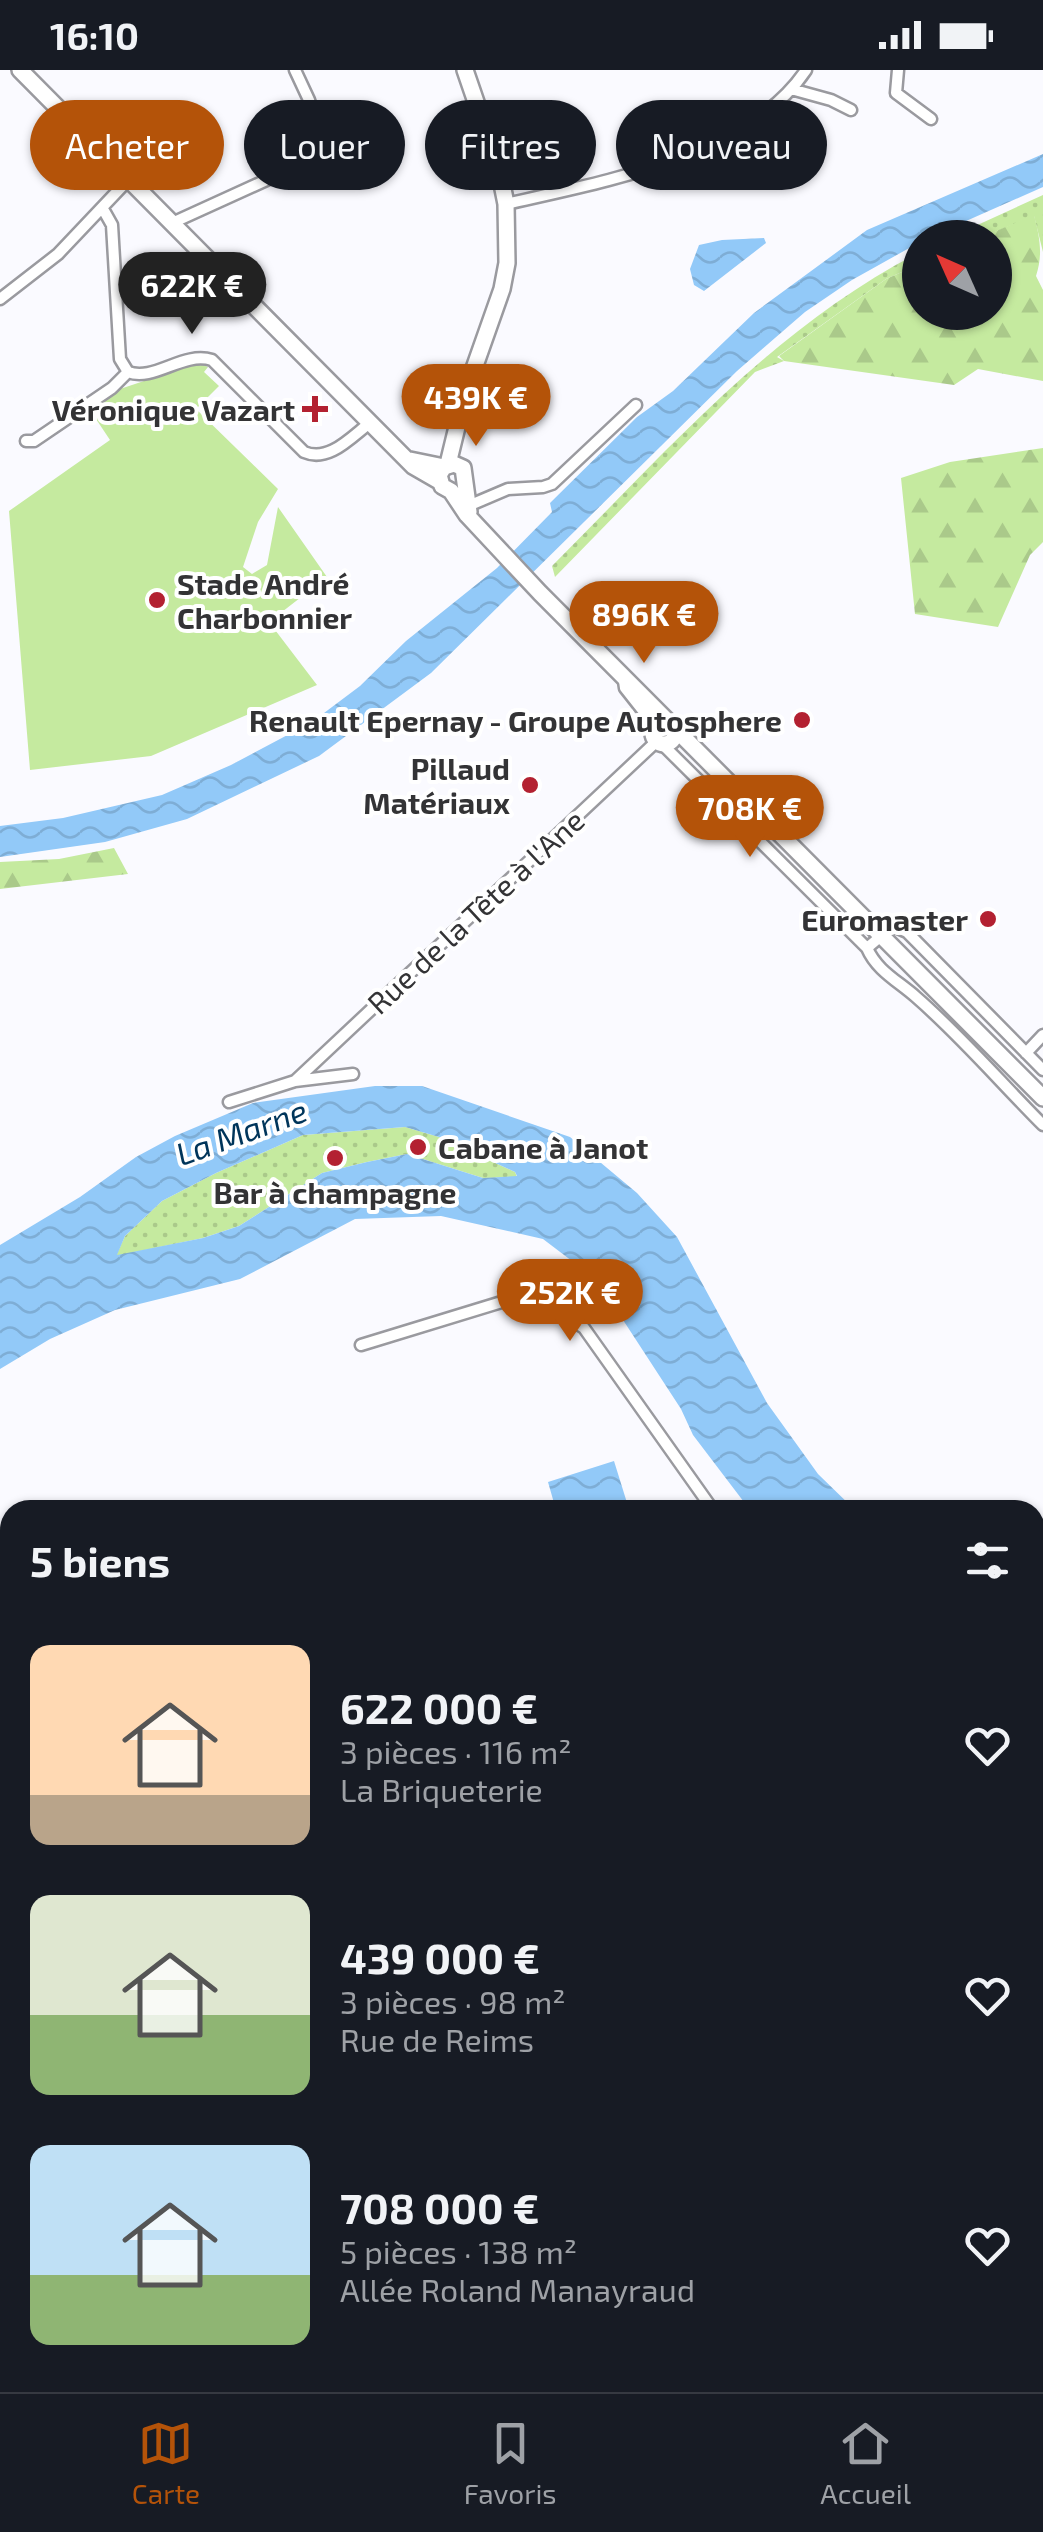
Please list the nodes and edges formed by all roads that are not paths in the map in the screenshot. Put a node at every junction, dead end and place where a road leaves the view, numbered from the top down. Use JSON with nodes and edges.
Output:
{"nodes":[{"id":1,"x":20,"y":70,"type":"edge"},
{"id":2,"x":294,"y":70,"type":"edge"},
{"id":3,"x":465,"y":70,"type":"edge"},
{"id":4,"x":806,"y":70,"type":"edge"},
{"id":5,"x":898,"y":70,"type":"edge"},
{"id":6,"x":907,"y":70,"type":"edge"},
{"id":7,"x":894,"y":88,"type":"junction"},
{"id":8,"x":792,"y":89,"type":"junction"},
{"id":9,"x":50,"y":100,"type":"edge"},
{"id":10,"x":851,"y":110,"type":"dead end"},
{"id":11,"x":931,"y":120,"type":"dead end"},
{"id":12,"x":119,"y":190,"type":"edge"},
{"id":13,"x":140,"y":190,"type":"edge"},
{"id":14,"x":506,"y":204,"type":"junction"},
{"id":15,"x":103,"y":209,"type":"junction"},
{"id":16,"x":172,"y":223,"type":"junction"},
{"id":17,"x":0,"y":299,"type":"edge"},
{"id":18,"x":128,"y":372,"type":"junction"},
{"id":19,"x":636,"y":405,"type":"dead end"},
{"id":20,"x":371,"y":422,"type":"junction"},
{"id":21,"x":26,"y":441,"type":"dead end"},
{"id":22,"x":452,"y":476,"type":"junction"},
{"id":23,"x":468,"y":506,"type":"junction"},
{"id":24,"x":482,"y":531,"type":"junction"},
{"id":25,"x":664,"y":735,"type":"junction"},
{"id":26,"x":880,"y":934,"type":"junction"},
{"id":27,"x":867,"y":948,"type":"junction"},
{"id":28,"x":1043,"y":1035,"type":"edge"},
{"id":29,"x":1026,"y":1053,"type":"junction"},
{"id":30,"x":1043,"y":1070,"type":"edge"},
{"id":31,"x":353,"y":1074,"type":"dead end"},
{"id":32,"x":295,"y":1081,"type":"junction"},
{"id":33,"x":1043,"y":1098,"type":"edge"},
{"id":34,"x":229,"y":1102,"type":"dead end"},
{"id":35,"x":1043,"y":1125,"type":"edge"},
{"id":36,"x":361,"y":1345,"type":"dead end"},
{"id":37,"x":707,"y":1500,"type":"edge"}],
"edges":[{"from":1,"to":9,"type":"main road"},
{"from":2,"to":16,"type":"street"},
{"from":3,"to":14,"type":"main road"},
{"from":4,"to":8,"type":"street"},
{"from":5,"to":7,"type":"street"},
{"from":6,"to":7,"type":"street"},
{"from":7,"to":11,"type":"street"},
{"from":8,"to":10,"type":"street"},
{"from":8,"to":14,"type":"street"},
{"from":12,"to":15,"type":"street"},
{"from":13,"to":16,"type":"main road"},
{"from":14,"to":22,"type":"main road"},
{"from":15,"to":17,"type":"street"},
{"from":15,"to":18,"type":"street"},
{"from":16,"to":20,"type":"main road"},
{"from":18,"to":20,"type":"street"},
{"from":18,"to":21,"type":"street"},
{"from":19,"to":23,"type":"street"},
{"from":20,"to":22,"type":"main road"},
{"from":22,"to":23,"type":"main road"},
{"from":22,"to":24,"type":"main road"},
{"from":23,"to":24,"type":"main road"},
{"from":24,"to":25,"type":"main road"},
{"from":25,"to":26,"type":"main road"},
{"from":25,"to":27,"type":"street"},
{"from":25,"to":32,"type":"street","name":"Rue de la Tête à l'Ane"},
{"from":26,"to":27,"type":"street"},
{"from":26,"to":29,"type":"street"},
{"from":26,"to":33,"type":"main road"},
{"from":27,"to":35,"type":"street"},
{"from":28,"to":29,"type":"street"},
{"from":29,"to":30,"type":"street"},
{"from":31,"to":32,"type":"street"},
{"from":32,"to":34,"type":"street"},
{"from":36,"to":37,"type":"street"}]}
